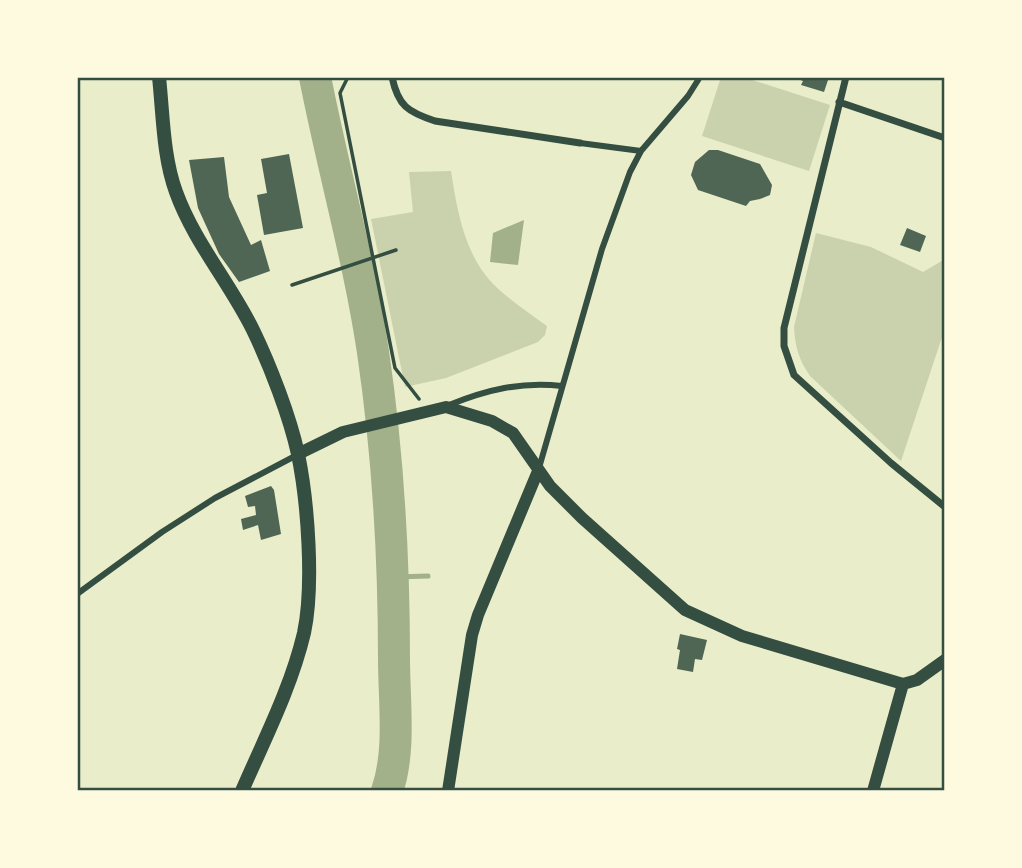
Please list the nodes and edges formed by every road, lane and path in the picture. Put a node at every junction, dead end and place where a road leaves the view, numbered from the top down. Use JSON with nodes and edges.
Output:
{"nodes":[{"id":1,"x":159,"y":77,"type":"edge"},
{"id":2,"x":348,"y":77,"type":"edge"},
{"id":3,"x":392,"y":77,"type":"edge"},
{"id":4,"x":846,"y":77,"type":"edge"},
{"id":5,"x":698,"y":78,"type":"edge"},
{"id":6,"x":839,"y":102,"type":"junction"},
{"id":7,"x":945,"y":138,"type":"edge"},
{"id":8,"x":580,"y":143,"type":"joint"},
{"id":9,"x":641,"y":151,"type":"junction"},
{"id":10,"x":396,"y":250,"type":"dead end"},
{"id":11,"x":292,"y":285,"type":"dead end"},
{"id":12,"x":562,"y":386,"type":"junction"},
{"id":13,"x":435,"y":409,"type":"junction"},
{"id":14,"x":298,"y":454,"type":"junction"},
{"id":15,"x":538,"y":471,"type":"junction"},
{"id":16,"x":945,"y":507,"type":"edge"},
{"id":17,"x":77,"y":594,"type":"edge"},
{"id":18,"x":945,"y":660,"type":"edge"},
{"id":19,"x":903,"y":684,"type":"junction"},
{"id":20,"x":243,"y":791,"type":"edge"},
{"id":21,"x":448,"y":791,"type":"edge"},
{"id":22,"x":873,"y":791,"type":"edge"}],
"edges":[{"from":1,"to":14,"type":"main road"},
{"from":2,"to":13,"type":"path"},
{"from":3,"to":8,"type":"street"},
{"from":4,"to":6,"type":"street"},
{"from":5,"to":9,"type":"street"},
{"from":6,"to":7,"type":"street"},
{"from":6,"to":16,"type":"street"},
{"from":8,"to":9,"type":"street"},
{"from":9,"to":12,"type":"street"},
{"from":10,"to":11,"type":"path"},
{"from":12,"to":13,"type":"street"},
{"from":12,"to":15,"type":"street"},
{"from":13,"to":14,"type":"street"},
{"from":13,"to":15,"type":"street"},
{"from":14,"to":17,"type":"street"},
{"from":14,"to":20,"type":"main road"},
{"from":15,"to":19,"type":"street"},
{"from":15,"to":21,"type":"street"},
{"from":18,"to":19,"type":"street"},
{"from":19,"to":22,"type":"street"}]}
